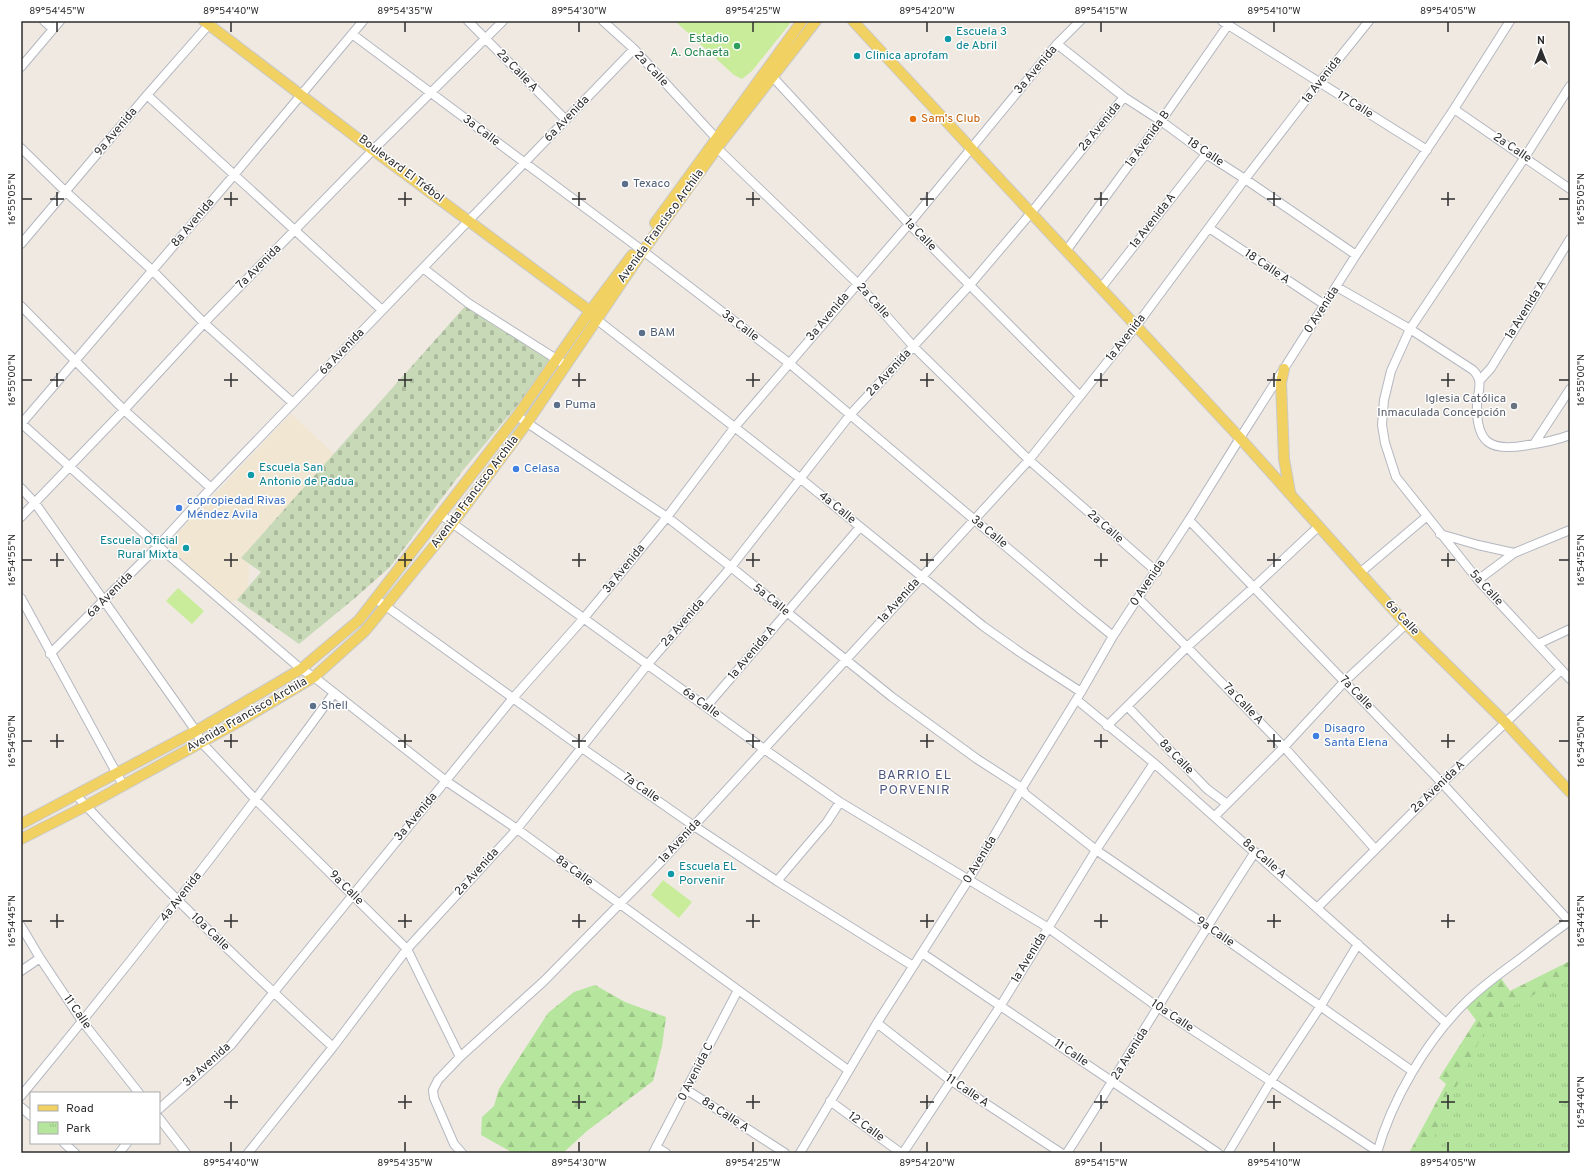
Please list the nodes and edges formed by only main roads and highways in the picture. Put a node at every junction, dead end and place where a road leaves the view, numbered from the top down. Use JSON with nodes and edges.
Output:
{"nodes":[{"id":1,"x":802,"y":21,"type":"edge"},
{"id":2,"x":816,"y":21,"type":"edge"},
{"id":3,"x":854,"y":21,"type":"edge"},
{"id":4,"x":208,"y":22,"type":"edge"},
{"id":5,"x":716,"y":143,"type":"junction"},
{"id":6,"x":593,"y":315,"type":"junction"},
{"id":7,"x":1284,"y":369,"type":"road end"},
{"id":8,"x":1290,"y":493,"type":"junction"},
{"id":9,"x":1570,"y":792,"type":"edge"},
{"id":10,"x":21,"y":824,"type":"edge"},
{"id":11,"x":21,"y":839,"type":"edge"}],
"edges":[{"from":1,"to":5,"type":"main road","name":"Avenida Francisco Archila"},
{"from":2,"to":5,"type":"main road","name":"Avenida Francisco Archila"},
{"from":3,"to":8,"type":"main road","name":"6a Calle"},
{"from":4,"to":6,"type":"main road","name":"Boulevard El Trébol"},
{"from":5,"to":6,"type":"main road","name":"Avenida Francisco Archila"},
{"from":6,"to":10,"type":"main road","name":"Avenida Francisco Archila"},
{"from":6,"to":11,"type":"main road","name":"Avenida Francisco Archila"},
{"from":7,"to":8,"type":"main road"},
{"from":8,"to":9,"type":"main road","name":"6a Calle"}]}
